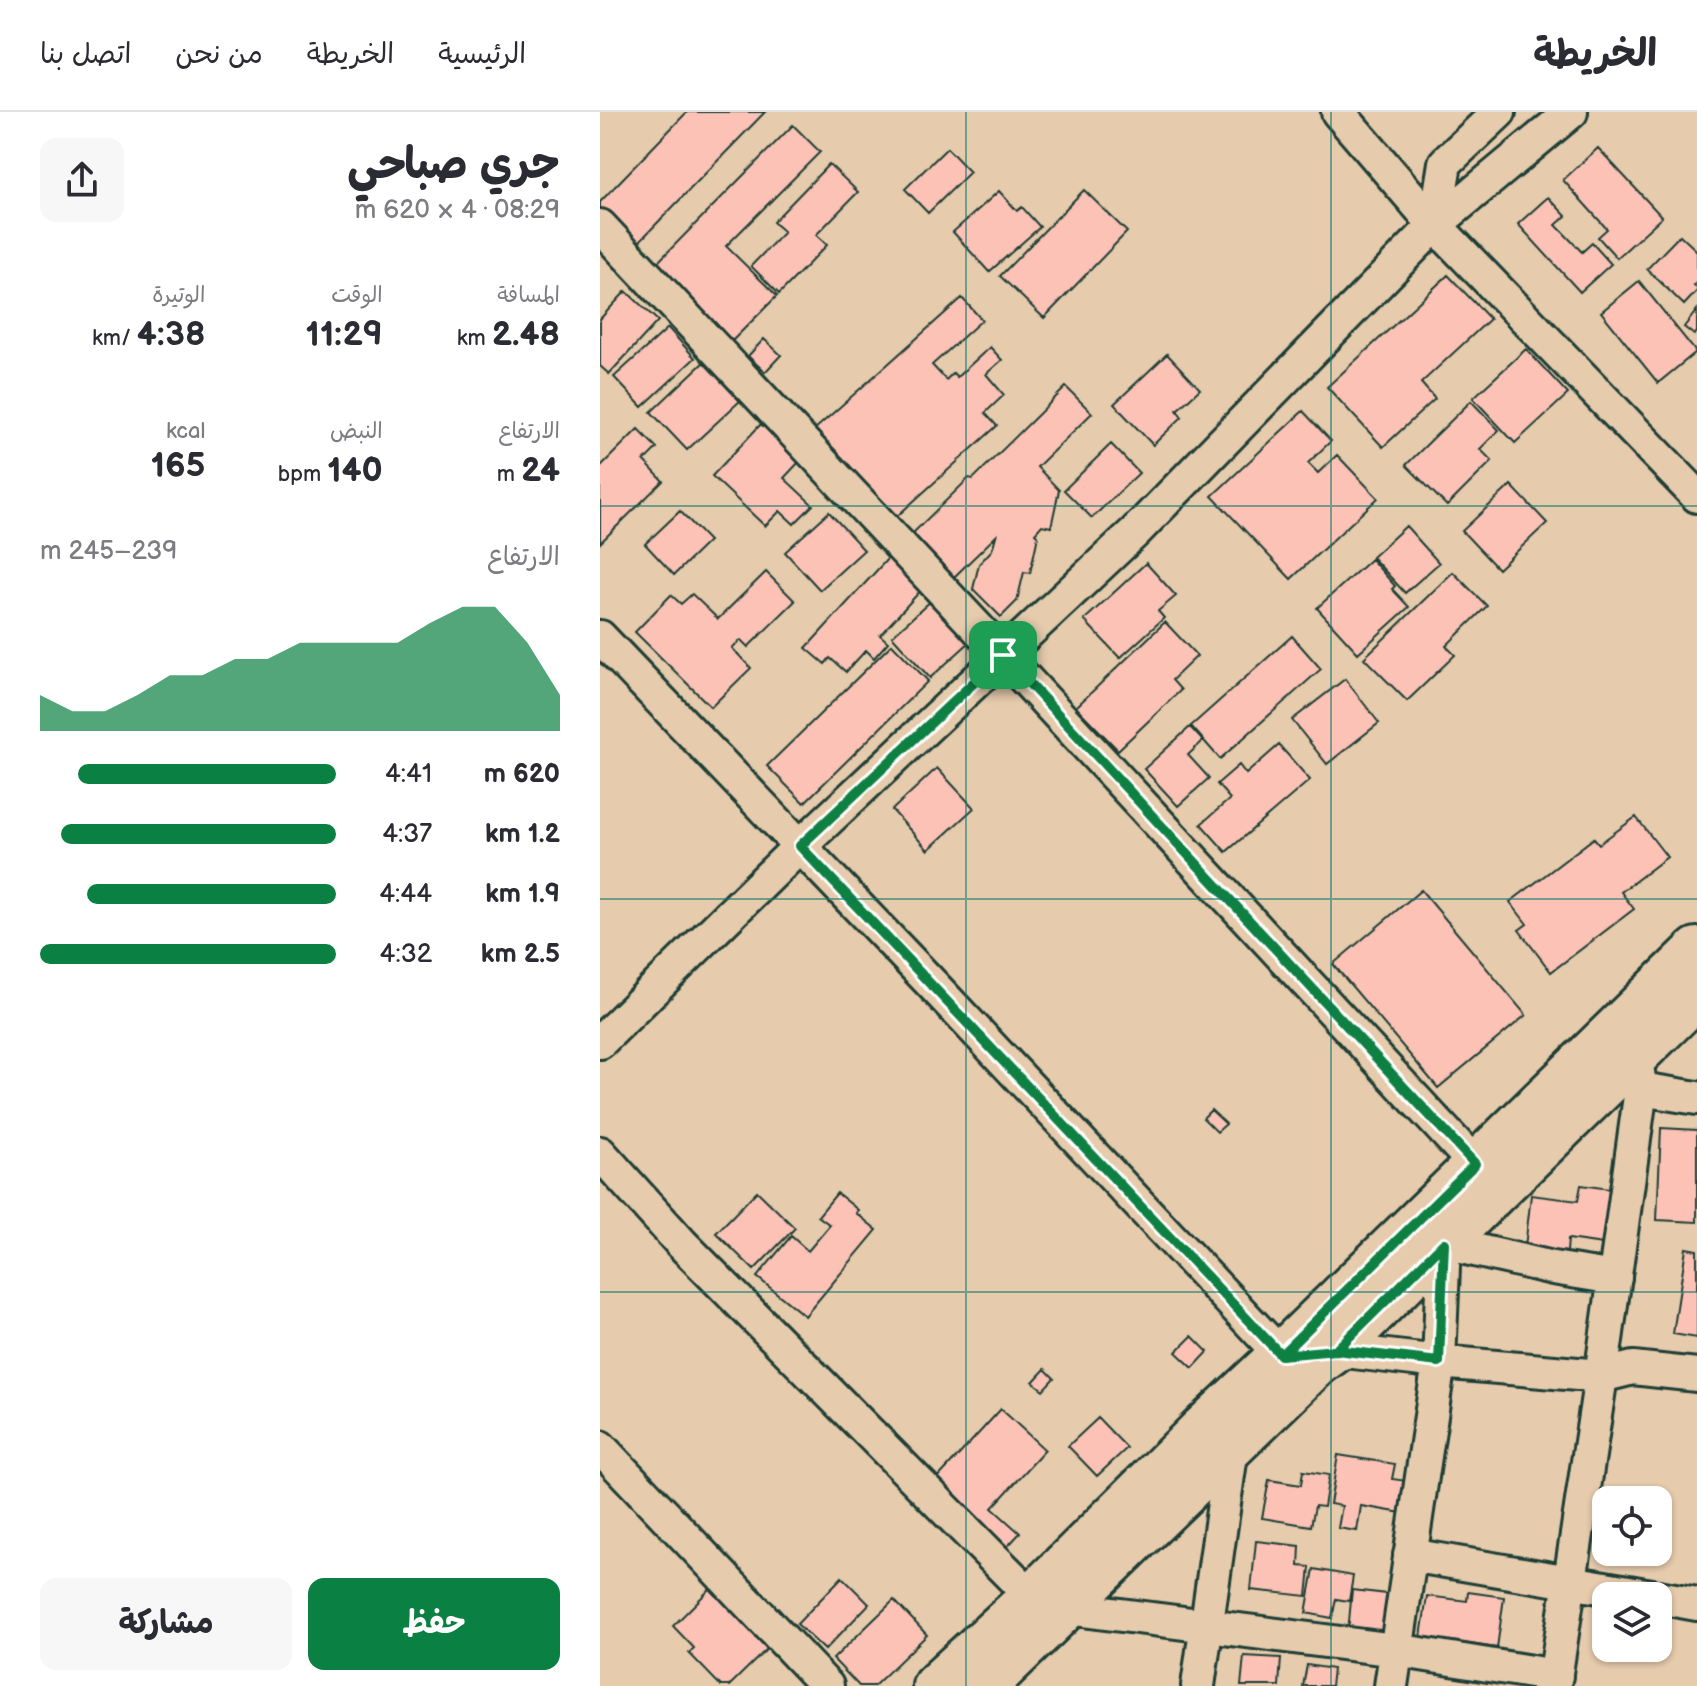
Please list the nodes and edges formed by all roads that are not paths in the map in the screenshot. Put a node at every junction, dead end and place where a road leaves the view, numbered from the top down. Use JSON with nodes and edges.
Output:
{"nodes":[{"id":1,"x":1338,"y":112,"type":"edge"},
{"id":2,"x":1499,"y":112,"type":"edge"},
{"id":3,"x":1571,"y":112,"type":"edge"},
{"id":4,"x":1435,"y":225,"type":"junction"},
{"id":5,"x":600,"y":226,"type":"edge"},
{"id":6,"x":1697,"y":496,"type":"edge"},
{"id":7,"x":600,"y":637,"type":"edge"},
{"id":8,"x":1003,"y":655,"type":"junction"},
{"id":9,"x":800,"y":846,"type":"junction"},
{"id":10,"x":1697,"y":950,"type":"edge"},
{"id":11,"x":1697,"y":996,"type":"edge"},
{"id":12,"x":600,"y":1042,"type":"edge"},
{"id":13,"x":1634,"y":1054,"type":"junction"},
{"id":14,"x":1697,"y":1098,"type":"edge"},
{"id":15,"x":600,"y":1153,"type":"edge"},
{"id":16,"x":1475,"y":1164,"type":"junction"},
{"id":17,"x":1444,"y":1243,"type":"junction"},
{"id":18,"x":1615,"y":1278,"type":"junction"},
{"id":19,"x":1336,"y":1350,"type":"junction"},
{"id":20,"x":1281,"y":1355,"type":"junction"},
{"id":21,"x":1439,"y":1362,"type":"junction"},
{"id":22,"x":1697,"y":1375,"type":"edge"},
{"id":23,"x":1601,"y":1376,"type":"junction"},
{"id":24,"x":600,"y":1447,"type":"edge"},
{"id":25,"x":1232,"y":1447,"type":"junction"},
{"id":26,"x":1410,"y":1555,"type":"junction"},
{"id":27,"x":1570,"y":1582,"type":"junction"},
{"id":28,"x":1592,"y":1586,"type":"edge"},
{"id":29,"x":1672,"y":1600,"type":"edge"},
{"id":30,"x":1049,"y":1603,"type":"junction"},
{"id":31,"x":1697,"y":1604,"type":"edge"},
{"id":32,"x":1206,"y":1626,"type":"junction"},
{"id":33,"x":1396,"y":1650,"type":"junction"},
{"id":34,"x":1555,"y":1681,"type":"edge"},
{"id":35,"x":827,"y":1686,"type":"edge"},
{"id":36,"x":935,"y":1686,"type":"edge"},
{"id":37,"x":985,"y":1686,"type":"edge"},
{"id":38,"x":1198,"y":1686,"type":"edge"},
{"id":39,"x":1391,"y":1686,"type":"edge"}],
"edges":[{"from":1,"to":4,"type":"street"},
{"from":2,"to":4,"type":"street"},
{"from":3,"to":4,"type":"street"},
{"from":4,"to":6,"type":"street"},
{"from":4,"to":8,"type":"street"},
{"from":5,"to":8,"type":"street"},
{"from":7,"to":9,"type":"street"},
{"from":8,"to":9,"type":"street"},
{"from":8,"to":16,"type":"street"},
{"from":9,"to":12,"type":"street"},
{"from":9,"to":20,"type":"street"},
{"from":10,"to":13,"type":"main road"},
{"from":11,"to":13,"type":"main road"},
{"from":13,"to":14,"type":"street"},
{"from":13,"to":16,"type":"main road"},
{"from":13,"to":17,"type":"main road"},
{"from":13,"to":18,"type":"street"},
{"from":15,"to":30,"type":"street"},
{"from":16,"to":20,"type":"main road"},
{"from":17,"to":18,"type":"street"},
{"from":17,"to":19,"type":"main road"},
{"from":17,"to":21,"type":"street"},
{"from":18,"to":23,"type":"street"},
{"from":19,"to":20,"type":"street"},
{"from":19,"to":21,"type":"street"},
{"from":19,"to":25,"type":"main road"},
{"from":20,"to":30,"type":"main road"},
{"from":21,"to":23,"type":"street"},
{"from":21,"to":26,"type":"street"},
{"from":22,"to":23,"type":"street"},
{"from":23,"to":27,"type":"street"},
{"from":24,"to":35,"type":"street"},
{"from":25,"to":30,"type":"main road"},
{"from":25,"to":32,"type":"street"},
{"from":26,"to":27,"type":"street"},
{"from":26,"to":33,"type":"street"},
{"from":27,"to":28,"type":"street"},
{"from":27,"to":34,"type":"street"},
{"from":29,"to":31,"type":"street"},
{"from":30,"to":32,"type":"street"},
{"from":30,"to":36,"type":"main road"},
{"from":30,"to":37,"type":"main road"},
{"from":32,"to":33,"type":"street"},
{"from":32,"to":38,"type":"street"},
{"from":33,"to":34,"type":"street"},
{"from":33,"to":39,"type":"street"}]}
